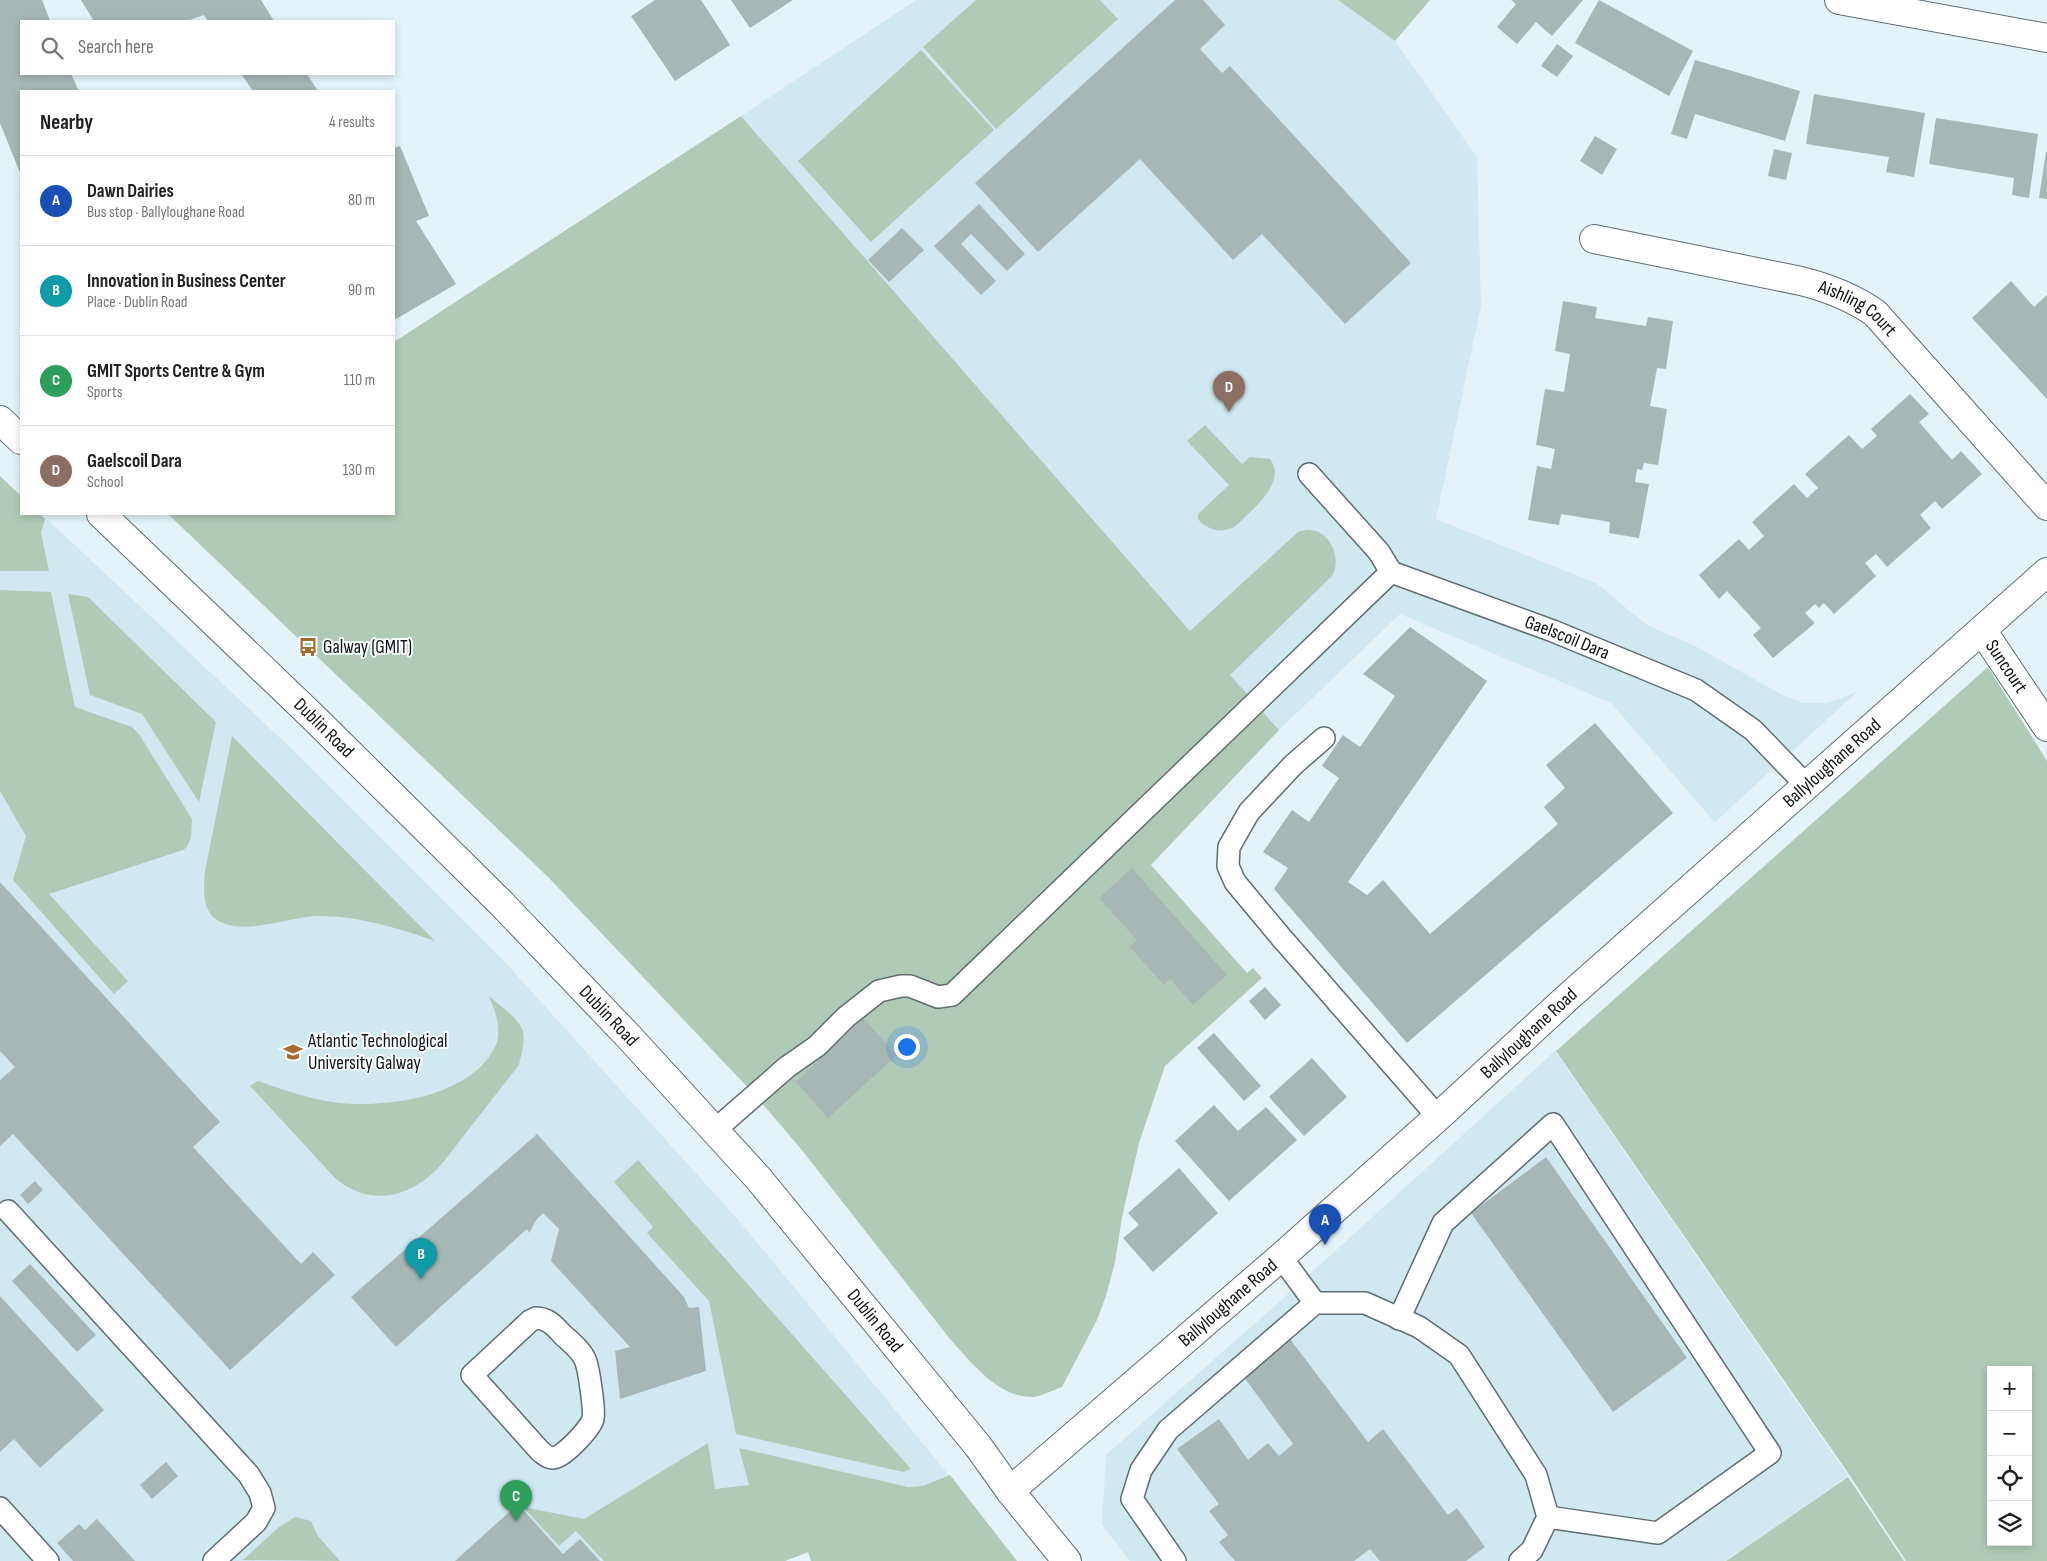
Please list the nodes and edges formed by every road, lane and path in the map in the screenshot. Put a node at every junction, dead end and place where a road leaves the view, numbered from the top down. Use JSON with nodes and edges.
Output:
{"nodes":[{"id":1,"x":1839,"y":0,"type":"edge"},
{"id":2,"x":2047,"y":38,"type":"edge"},
{"id":3,"x":1594,"y":239,"type":"dead end"},
{"id":4,"x":0,"y":420,"type":"edge"},
{"id":5,"x":20,"y":439,"type":"edge"},
{"id":6,"x":1309,"y":474,"type":"dead end"},
{"id":7,"x":2047,"y":506,"type":"edge"},
{"id":8,"x":102,"y":515,"type":"edge"},
{"id":9,"x":1391,"y":572,"type":"junction"},
{"id":10,"x":2047,"y":572,"type":"edge"},
{"id":11,"x":1982,"y":630,"type":"junction"},
{"id":12,"x":2047,"y":727,"type":"edge"},
{"id":13,"x":1324,"y":738,"type":"dead end"},
{"id":14,"x":1807,"y":786,"type":"junction"},
{"id":15,"x":1438,"y":1117,"type":"junction"},
{"id":16,"x":715,"y":1130,"type":"junction"},
{"id":17,"x":8,"y":1212,"type":"dead end"},
{"id":18,"x":1281,"y":1257,"type":"junction"},
{"id":19,"x":1315,"y":1303,"type":"junction"},
{"id":20,"x":1399,"y":1318,"type":"junction"},
{"id":21,"x":472,"y":1375,"type":"joint"},
{"id":22,"x":1010,"y":1491,"type":"junction"},
{"id":23,"x":0,"y":1508,"type":"edge"},
{"id":24,"x":1548,"y":1517,"type":"junction"},
{"id":25,"x":48,"y":1561,"type":"edge"},
{"id":26,"x":214,"y":1561,"type":"edge"},
{"id":27,"x":1067,"y":1561,"type":"edge"},
{"id":28,"x":1175,"y":1561,"type":"edge"},
{"id":29,"x":1520,"y":1561,"type":"edge"}],
"edges":[{"from":1,"to":2,"type":"street"},
{"from":3,"to":7,"type":"street","name":"Aishling Court"},
{"from":4,"to":5,"type":"street"},
{"from":6,"to":9,"type":"lane"},
{"from":8,"to":16,"type":"street","name":"Dublin Road"},
{"from":9,"to":14,"type":"lane","name":"Gaelscoil Dara"},
{"from":9,"to":16,"type":"lane"},
{"from":10,"to":11,"type":"street","name":"Ballyloughane Road"},
{"from":11,"to":12,"type":"street","name":"Suncourt"},
{"from":11,"to":14,"type":"street","name":"Ballyloughane Road"},
{"from":13,"to":15,"type":"lane"},
{"from":14,"to":15,"type":"street","name":"Ballyloughane Road"},
{"from":15,"to":18,"type":"street","name":"Ballyloughane Road"},
{"from":16,"to":22,"type":"street","name":"Dublin Road"},
{"from":17,"to":26,"type":"lane"},
{"from":18,"to":19,"type":"lane"},
{"from":18,"to":22,"type":"street","name":"Ballyloughane Road"},
{"from":19,"to":20,"type":"lane"},
{"from":19,"to":28,"type":"lane"},
{"from":20,"to":24,"type":"lane"},
{"from":20,"to":24,"type":"lane"},
{"from":21,"to":21,"type":"lane"},
{"from":22,"to":27,"type":"street","name":"Dublin Road"},
{"from":23,"to":25,"type":"lane"},
{"from":24,"to":29,"type":"lane"}]}
